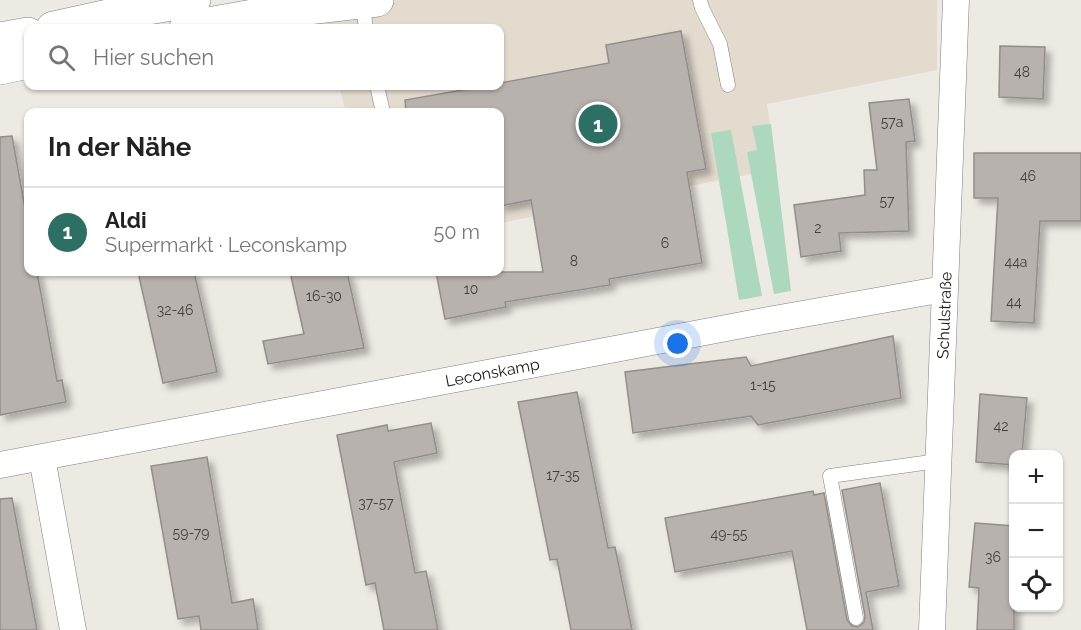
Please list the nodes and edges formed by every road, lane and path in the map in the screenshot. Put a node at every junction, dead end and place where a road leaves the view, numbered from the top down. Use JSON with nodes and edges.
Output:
{"nodes":[{"id":1,"x":194,"y":0,"type":"edge"},
{"id":2,"x":700,"y":0,"type":"edge"},
{"id":3,"x":956,"y":0,"type":"edge"},
{"id":4,"x":367,"y":8,"type":"edge"},
{"id":5,"x":72,"y":24,"type":"edge"},
{"id":6,"x":208,"y":24,"type":"edge"},
{"id":7,"x":24,"y":35,"type":"edge"},
{"id":8,"x":0,"y":39,"type":"edge"},
{"id":9,"x":24,"y":63,"type":"edge"},
{"id":10,"x":0,"y":68,"type":"edge"},
{"id":11,"x":728,"y":85,"type":"dead end"},
{"id":12,"x":378,"y":90,"type":"edge"},
{"id":13,"x":381,"y":108,"type":"edge"},
{"id":14,"x":944,"y":289,"type":"junction"},
{"id":15,"x":42,"y":458,"type":"junction"},
{"id":16,"x":938,"y":461,"type":"junction"},
{"id":17,"x":0,"y":465,"type":"edge"},
{"id":18,"x":856,"y":618,"type":"dead end"},
{"id":19,"x":73,"y":630,"type":"edge"},
{"id":20,"x":932,"y":630,"type":"edge"}],
"edges":[{"from":1,"to":5,"type":"street"},
{"from":2,"to":11,"type":"lane"},
{"from":3,"to":14,"type":"street","name":"Schulstraße"},
{"from":4,"to":6,"type":"street"},
{"from":7,"to":8,"type":"street"},
{"from":9,"to":10,"type":"street"},
{"from":12,"to":13,"type":"lane"},
{"from":14,"to":15,"type":"street","name":"Leconskamp"},
{"from":14,"to":16,"type":"street","name":"Schulstraße"},
{"from":15,"to":17,"type":"street","name":"Leconskamp"},
{"from":15,"to":19,"type":"street"},
{"from":16,"to":18,"type":"lane"},
{"from":16,"to":20,"type":"street","name":"Schulstraße"}]}
